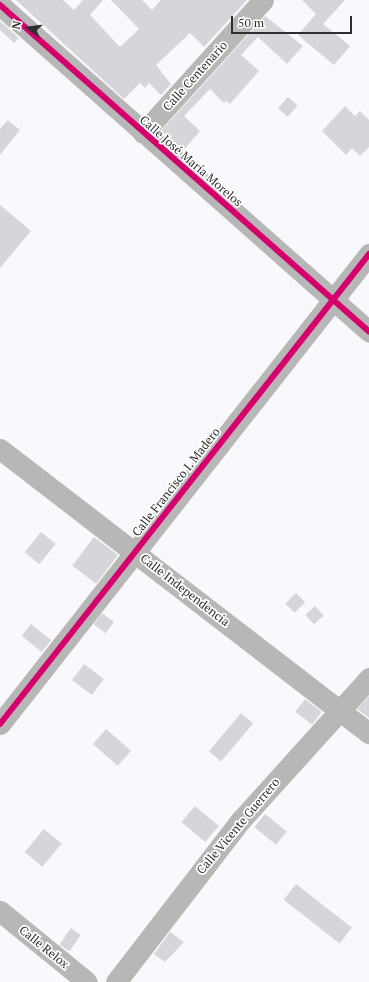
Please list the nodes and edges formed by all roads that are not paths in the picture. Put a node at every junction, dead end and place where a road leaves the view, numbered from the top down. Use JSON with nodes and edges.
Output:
{"nodes":[{"id":1,"x":263,"y":0,"type":"edge"},
{"id":2,"x":0,"y":5,"type":"edge"},
{"id":3,"x":143,"y":133,"type":"junction"},
{"id":4,"x":369,"y":254,"type":"edge"},
{"id":5,"x":332,"y":300,"type":"junction"},
{"id":6,"x":369,"y":332,"type":"edge"},
{"id":7,"x":0,"y":449,"type":"edge"},
{"id":8,"x":136,"y":551,"type":"junction"},
{"id":9,"x":369,"y":678,"type":"edge"},
{"id":10,"x":340,"y":710,"type":"junction"},
{"id":11,"x":0,"y":724,"type":"edge"},
{"id":12,"x":369,"y":733,"type":"edge"},
{"id":13,"x":0,"y":911,"type":"edge"},
{"id":14,"x":87,"y":982,"type":"edge"},
{"id":15,"x":116,"y":982,"type":"edge"}],
"edges":[{"from":1,"to":3,"type":"street","name":"Calle Centenario"},
{"from":2,"to":3,"type":"street","name":"Calle José María Morelos"},
{"from":3,"to":5,"type":"street","name":"Calle José María Morelos"},
{"from":4,"to":5,"type":"street","name":"Calle Francisco I. Madero"},
{"from":5,"to":6,"type":"street","name":"Calle José María Morelos"},
{"from":5,"to":8,"type":"street","name":"Calle Francisco I. Madero"},
{"from":7,"to":8,"type":"street","name":"Calle Independencia"},
{"from":8,"to":10,"type":"street","name":"Calle Independencia"},
{"from":8,"to":11,"type":"street","name":"Calle Francisco I. Madero"},
{"from":9,"to":10,"type":"street","name":"Calle Vicente Guerrero"},
{"from":10,"to":12,"type":"street","name":"Calle Independencia"},
{"from":10,"to":15,"type":"street","name":"Calle Vicente Guerrero"},
{"from":13,"to":14,"type":"street","name":"Calle Relox"}]}
